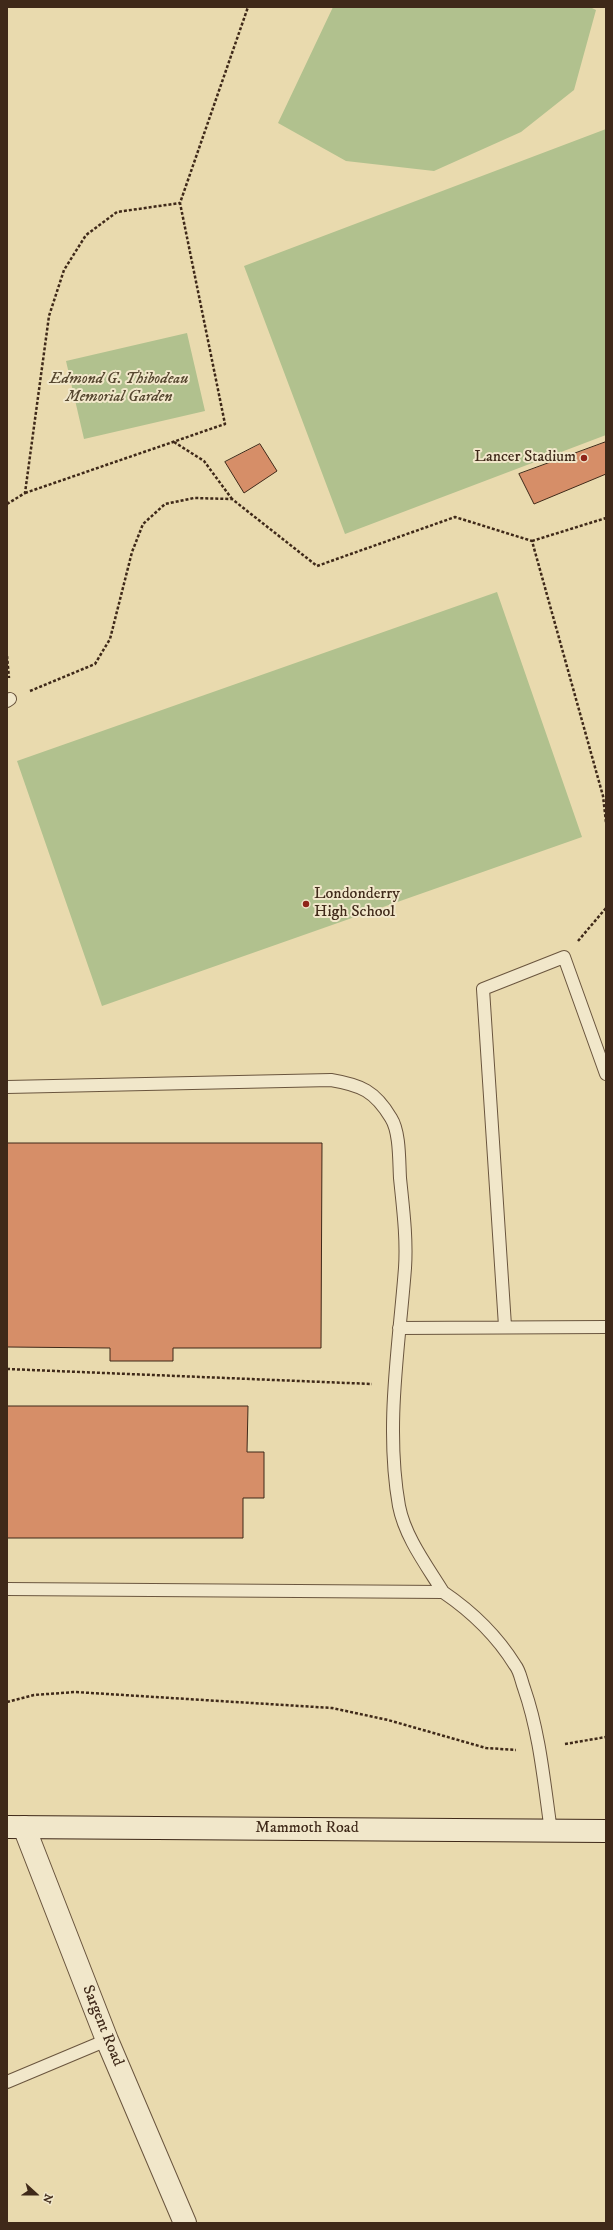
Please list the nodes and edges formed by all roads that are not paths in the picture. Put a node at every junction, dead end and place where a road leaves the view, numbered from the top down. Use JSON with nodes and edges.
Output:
{"nodes":[{"id":1,"x":606,"y":1074,"type":"edge"},
{"id":2,"x":7,"y":1087,"type":"edge"},
{"id":3,"x":505,"y":1326,"type":"junction"},
{"id":4,"x":606,"y":1327,"type":"edge"},
{"id":5,"x":399,"y":1328,"type":"junction"},
{"id":6,"x":7,"y":1589,"type":"edge"},
{"id":7,"x":443,"y":1592,"type":"junction"},
{"id":8,"x":15,"y":1827,"type":"edge"},
{"id":9,"x":551,"y":1831,"type":"junction"},
{"id":10,"x":606,"y":1831,"type":"edge"},
{"id":11,"x":107,"y":2040,"type":"junction"},
{"id":12,"x":7,"y":2082,"type":"edge"},
{"id":13,"x":185,"y":2223,"type":"edge"}],
"edges":[{"from":1,"to":3,"type":"lane"},
{"from":2,"to":5,"type":"lane"},
{"from":3,"to":4,"type":"lane"},
{"from":3,"to":5,"type":"lane"},
{"from":5,"to":7,"type":"lane"},
{"from":6,"to":7,"type":"lane"},
{"from":7,"to":9,"type":"lane"},
{"from":8,"to":9,"type":"main road","name":"Mammoth Road"},
{"from":8,"to":11,"type":"main road","name":"Sargent Road"},
{"from":9,"to":10,"type":"main road","name":"Mammoth Road"},
{"from":11,"to":12,"type":"lane"},
{"from":11,"to":13,"type":"main road","name":"Sargent Road"}]}
